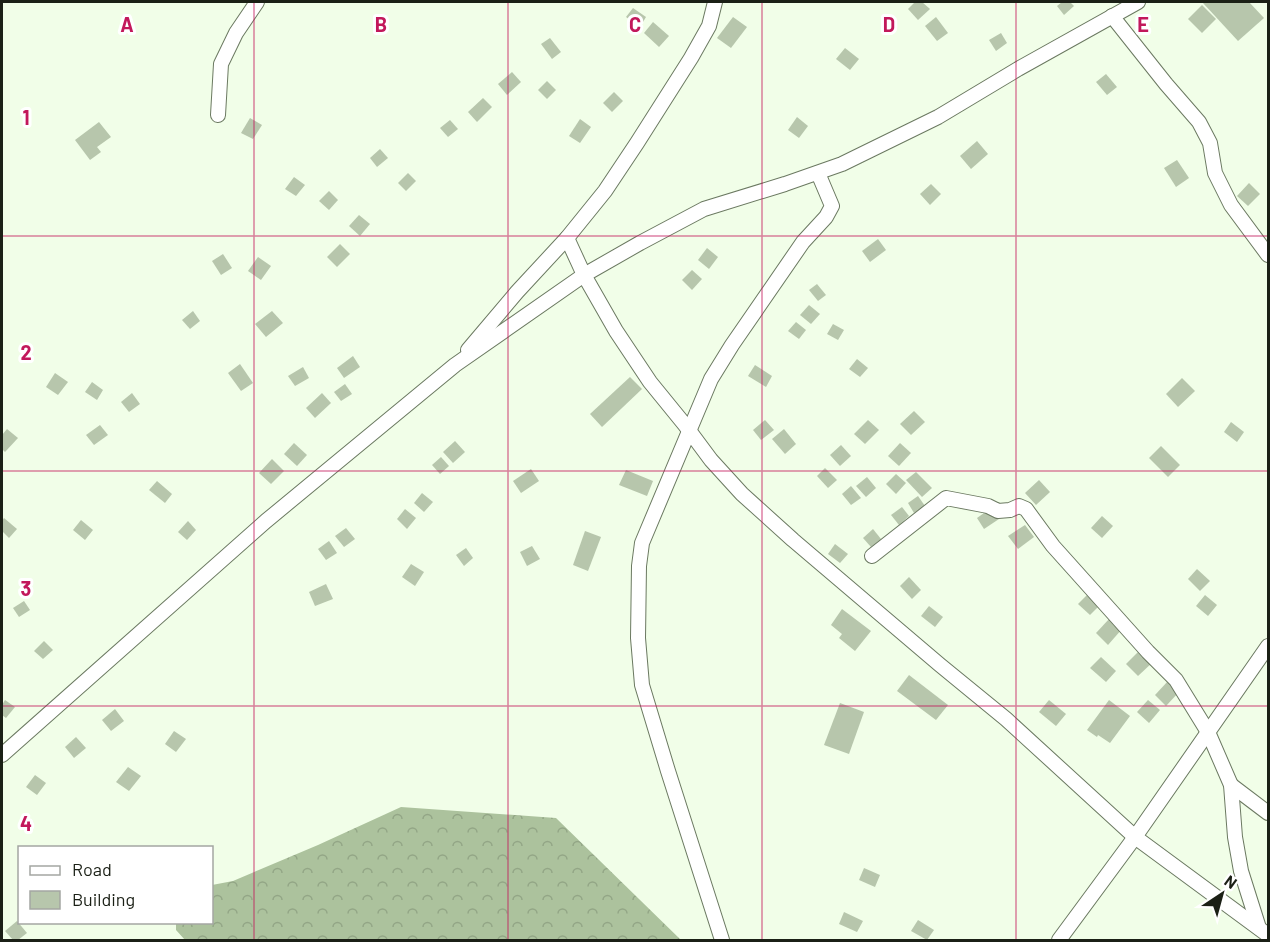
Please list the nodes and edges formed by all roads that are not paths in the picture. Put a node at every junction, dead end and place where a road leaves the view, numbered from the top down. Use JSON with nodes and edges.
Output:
{"nodes":[{"id":1,"x":257,"y":2,"type":"edge"},
{"id":2,"x":715,"y":2,"type":"edge"},
{"id":3,"x":1138,"y":2,"type":"edge"},
{"id":4,"x":1112,"y":16,"type":"junction"},
{"id":5,"x":218,"y":115,"type":"dead end"},
{"id":6,"x":818,"y":172,"type":"junction"},
{"id":7,"x":567,"y":238,"type":"junction"},
{"id":8,"x":1269,"y":255,"type":"edge"},
{"id":9,"x":584,"y":275,"type":"junction"},
{"id":10,"x":455,"y":365,"type":"junction"},
{"id":11,"x":690,"y":432,"type":"junction"},
{"id":12,"x":872,"y":556,"type":"dead end"},
{"id":13,"x":1269,"y":646,"type":"edge"},
{"id":14,"x":1208,"y":732,"type":"junction"},
{"id":15,"x":2,"y":755,"type":"edge"},
{"id":16,"x":1231,"y":786,"type":"junction"},
{"id":17,"x":1269,"y":813,"type":"edge"},
{"id":18,"x":1135,"y":837,"type":"junction"},
{"id":19,"x":1264,"y":931,"type":"edge"},
{"id":20,"x":722,"y":940,"type":"edge"},
{"id":21,"x":1059,"y":940,"type":"edge"}],
"edges":[{"from":1,"to":5,"type":"street"},
{"from":2,"to":7,"type":"street"},
{"from":3,"to":4,"type":"street"},
{"from":4,"to":6,"type":"street"},
{"from":4,"to":8,"type":"street"},
{"from":6,"to":9,"type":"street"},
{"from":6,"to":11,"type":"street"},
{"from":7,"to":9,"type":"street"},
{"from":7,"to":10,"type":"street"},
{"from":9,"to":10,"type":"street"},
{"from":9,"to":11,"type":"street"},
{"from":10,"to":15,"type":"street"},
{"from":11,"to":18,"type":"street"},
{"from":11,"to":20,"type":"street"},
{"from":12,"to":14,"type":"street"},
{"from":13,"to":14,"type":"street"},
{"from":14,"to":16,"type":"street"},
{"from":14,"to":18,"type":"street"},
{"from":16,"to":17,"type":"street"},
{"from":16,"to":19,"type":"street"},
{"from":18,"to":19,"type":"street"},
{"from":18,"to":21,"type":"street"}]}
